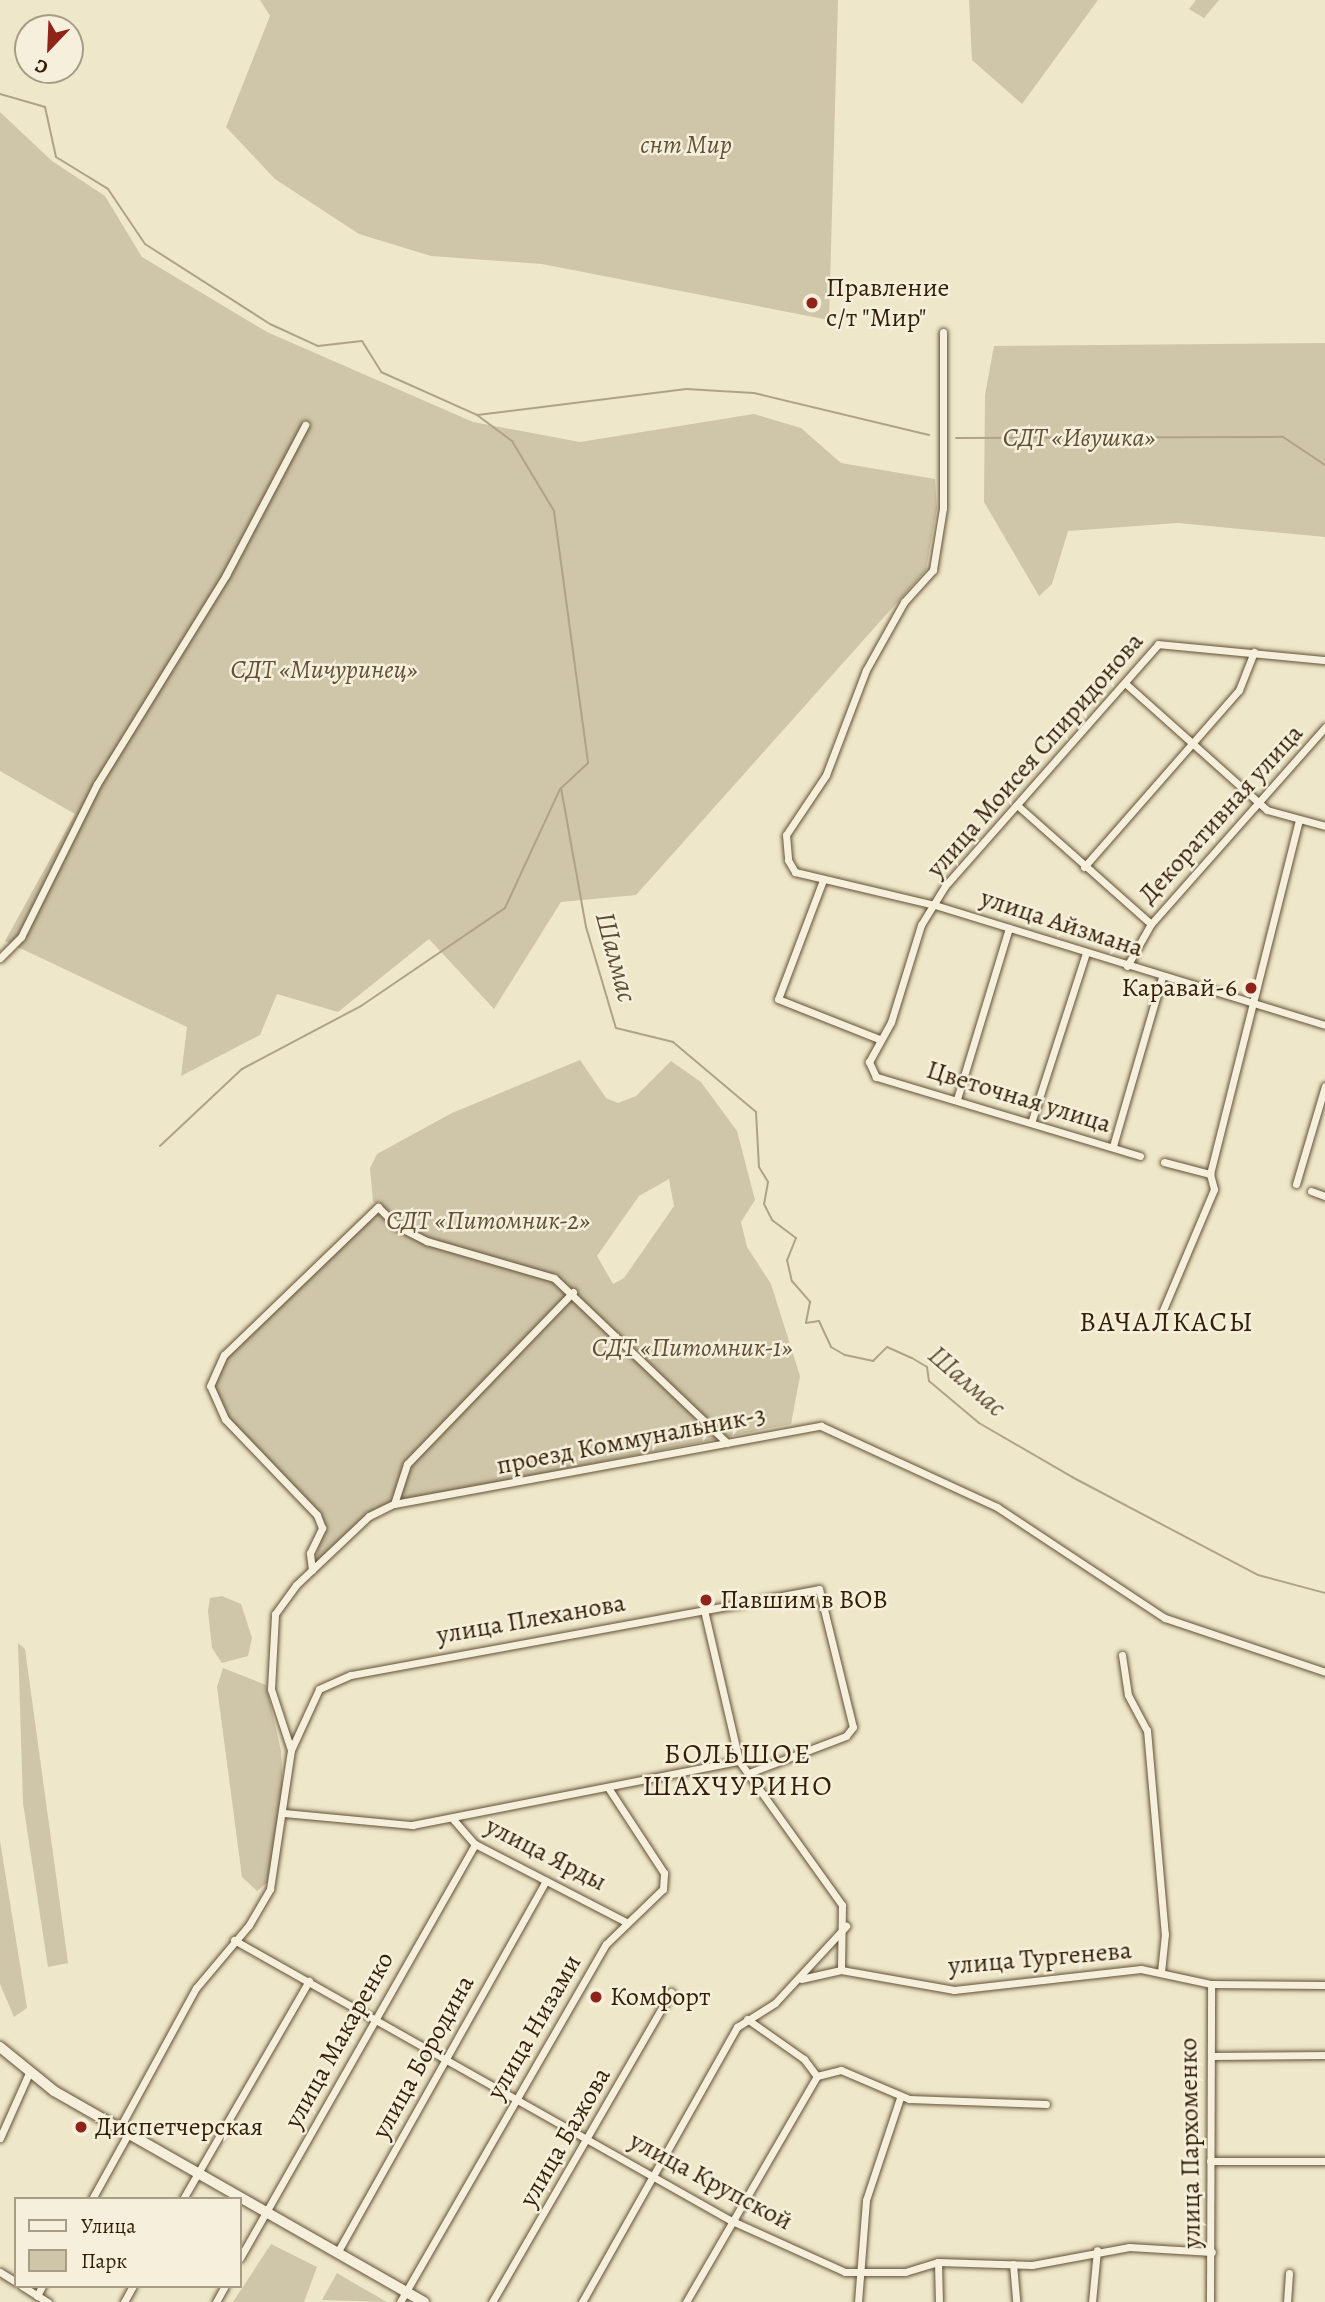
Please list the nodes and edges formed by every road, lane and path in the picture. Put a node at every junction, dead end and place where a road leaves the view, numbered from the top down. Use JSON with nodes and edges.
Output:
{"nodes":[{"id":1,"x":943,"y":332,"type":"dead end"},
{"id":2,"x":305,"y":425,"type":"dead end"},
{"id":3,"x":1254,"y":652,"type":"junction"},
{"id":4,"x":1325,"y":660,"type":"edge"},
{"id":5,"x":1126,"y":684,"type":"junction"},
{"id":6,"x":1325,"y":727,"type":"edge"},
{"id":7,"x":1195,"y":743,"type":"junction"},
{"id":8,"x":1260,"y":804,"type":"junction"},
{"id":9,"x":1017,"y":805,"type":"junction"},
{"id":10,"x":1299,"y":820,"type":"junction"},
{"id":11,"x":1325,"y":826,"type":"edge"},
{"id":12,"x":1084,"y":867,"type":"junction"},
{"id":13,"x":824,"y":880,"type":"junction"},
{"id":14,"x":935,"y":905,"type":"junction"},
{"id":15,"x":1151,"y":924,"type":"junction"},
{"id":16,"x":1009,"y":928,"type":"junction"},
{"id":17,"x":1086,"y":953,"type":"junction"},
{"id":18,"x":0,"y":958,"type":"edge"},
{"id":19,"x":1127,"y":965,"type":"junction"},
{"id":20,"x":1162,"y":977,"type":"junction"},
{"id":21,"x":1254,"y":1003,"type":"junction"},
{"id":22,"x":1325,"y":1025,"type":"edge"},
{"id":23,"x":879,"y":1039,"type":"junction"},
{"id":24,"x":886,"y":1079,"type":"joint"},
{"id":25,"x":1325,"y":1086,"type":"edge"},
{"id":26,"x":957,"y":1099,"type":"junction"},
{"id":27,"x":1032,"y":1121,"type":"junction"},
{"id":28,"x":1113,"y":1146,"type":"junction"},
{"id":29,"x":1140,"y":1156,"type":"dead end"},
{"id":30,"x":1164,"y":1163,"type":"dead end"},
{"id":31,"x":1210,"y":1174,"type":"junction"},
{"id":32,"x":1296,"y":1184,"type":"dead end"},
{"id":33,"x":1311,"y":1191,"type":"dead end"},
{"id":34,"x":1325,"y":1196,"type":"edge"},
{"id":35,"x":573,"y":1293,"type":"junction"},
{"id":36,"x":1163,"y":1310,"type":"dead end"},
{"id":37,"x":727,"y":1443,"type":"junction"},
{"id":38,"x":394,"y":1504,"type":"junction"},
{"id":39,"x":312,"y":1570,"type":"junction"},
{"id":40,"x":704,"y":1611,"type":"junction"},
{"id":41,"x":1122,"y":1655,"type":"dead end"},
{"id":42,"x":1325,"y":1672,"type":"edge"},
{"id":43,"x":291,"y":1750,"type":"junction"},
{"id":44,"x":739,"y":1761,"type":"junction"},
{"id":45,"x":749,"y":1773,"type":"junction"},
{"id":46,"x":610,"y":1789,"type":"junction"},
{"id":47,"x":284,"y":1813,"type":"junction"},
{"id":48,"x":452,"y":1818,"type":"junction"},
{"id":49,"x":475,"y":1844,"type":"junction"},
{"id":50,"x":546,"y":1881,"type":"junction"},
{"id":51,"x":626,"y":1922,"type":"junction"},
{"id":52,"x":846,"y":1926,"type":"junction"},
{"id":53,"x":234,"y":1940,"type":"junction"},
{"id":54,"x":841,"y":1970,"type":"junction"},
{"id":55,"x":1161,"y":1971,"type":"junction"},
{"id":56,"x":801,"y":1979,"type":"junction"},
{"id":57,"x":309,"y":1981,"type":"junction"},
{"id":58,"x":1211,"y":1984,"type":"junction"},
{"id":59,"x":1325,"y":1985,"type":"edge"},
{"id":60,"x":671,"y":1992,"type":"dead end"},
{"id":61,"x":375,"y":2017,"type":"junction"},
{"id":62,"x":747,"y":2019,"type":"junction"},
{"id":63,"x":0,"y":2047,"type":"edge"},
{"id":64,"x":1325,"y":2055,"type":"edge"},
{"id":65,"x":448,"y":2056,"type":"junction"},
{"id":66,"x":1212,"y":2056,"type":"junction"},
{"id":67,"x":27,"y":2075,"type":"junction"},
{"id":68,"x":817,"y":2076,"type":"junction"},
{"id":69,"x":518,"y":2097,"type":"junction"},
{"id":70,"x":900,"y":2098,"type":"junction"},
{"id":71,"x":1046,"y":2104,"type":"dead end"},
{"id":72,"x":4,"y":2116,"type":"edge"},
{"id":73,"x":123,"y":2132,"type":"junction"},
{"id":74,"x":0,"y":2138,"type":"edge"},
{"id":75,"x":590,"y":2139,"type":"junction"},
{"id":76,"x":1210,"y":2161,"type":"junction"},
{"id":77,"x":1325,"y":2161,"type":"edge"},
{"id":78,"x":198,"y":2174,"type":"junction"},
{"id":79,"x":654,"y":2177,"type":"junction"},
{"id":80,"x":93,"y":2197,"type":"edge"},
{"id":81,"x":184,"y":2197,"type":"edge"},
{"id":82,"x":239,"y":2197,"type":"edge"},
{"id":83,"x":242,"y":2199,"type":"edge"},
{"id":84,"x":266,"y":2212,"type":"junction"},
{"id":85,"x":730,"y":2220,"type":"junction"},
{"id":86,"x":1097,"y":2250,"type":"junction"},
{"id":87,"x":1212,"y":2252,"type":"junction"},
{"id":88,"x":337,"y":2253,"type":"junction"},
{"id":89,"x":242,"y":2254,"type":"edge"},
{"id":90,"x":938,"y":2262,"type":"junction"},
{"id":91,"x":1013,"y":2264,"type":"junction"},
{"id":92,"x":860,"y":2273,"type":"junction"},
{"id":93,"x":1289,"y":2273,"type":"dead end"},
{"id":94,"x":25,"y":2288,"type":"edge"},
{"id":95,"x":41,"y":2288,"type":"edge"},
{"id":96,"x":406,"y":2292,"type":"junction"},
{"id":97,"x":37,"y":2296,"type":"junction"},
{"id":98,"x":48,"y":2302,"type":"edge"},
{"id":99,"x":400,"y":2302,"type":"edge"},
{"id":100,"x":424,"y":2302,"type":"edge"},
{"id":101,"x":492,"y":2302,"type":"edge"},
{"id":102,"x":582,"y":2302,"type":"edge"},
{"id":103,"x":686,"y":2302,"type":"edge"},
{"id":104,"x":858,"y":2302,"type":"edge"},
{"id":105,"x":939,"y":2302,"type":"edge"},
{"id":106,"x":1016,"y":2302,"type":"edge"},
{"id":107,"x":1092,"y":2302,"type":"edge"},
{"id":108,"x":1210,"y":2302,"type":"edge"},
{"id":109,"x":1287,"y":2302,"type":"edge"}],
"edges":[{"from":1,"to":13,"type":"street","name":"улица Айзмана"},
{"from":2,"to":18,"type":"street"},
{"from":3,"to":4,"type":"street"},
{"from":3,"to":5,"type":"street","name":"улица Моисея Спиридонова"},
{"from":3,"to":7,"type":"street"},
{"from":5,"to":7,"type":"street"},
{"from":5,"to":9,"type":"street","name":"улица Моисея Спиридонова"},
{"from":6,"to":8,"type":"street","name":"Декоративная улица"},
{"from":7,"to":8,"type":"street"},
{"from":7,"to":12,"type":"street"},
{"from":8,"to":10,"type":"street"},
{"from":8,"to":15,"type":"street","name":"Декоративная улица"},
{"from":9,"to":12,"type":"street"},
{"from":9,"to":14,"type":"street","name":"улица Моисея Спиридонова"},
{"from":10,"to":11,"type":"street"},
{"from":10,"to":21,"type":"street"},
{"from":12,"to":15,"type":"street"},
{"from":13,"to":14,"type":"street","name":"улица Айзмана"},
{"from":13,"to":23,"type":"street"},
{"from":14,"to":16,"type":"street","name":"улица Айзмана"},
{"from":14,"to":23,"type":"street","name":"улица Моисея Спиридонова"},
{"from":15,"to":19,"type":"street","name":"Декоративная улица"},
{"from":16,"to":17,"type":"street","name":"улица Айзмана"},
{"from":16,"to":26,"type":"street"},
{"from":17,"to":19,"type":"street","name":"улица Айзмана"},
{"from":17,"to":27,"type":"street"},
{"from":19,"to":20,"type":"street","name":"улица Айзмана"},
{"from":20,"to":21,"type":"street","name":"улица Айзмана"},
{"from":20,"to":28,"type":"street"},
{"from":21,"to":22,"type":"street","name":"улица Айзмана"},
{"from":21,"to":31,"type":"street"},
{"from":23,"to":24,"type":"street","name":"улица Моисея Спиридонова"},
{"from":24,"to":26,"type":"street","name":"Цветочная улица"},
{"from":25,"to":32,"type":"street"},
{"from":26,"to":27,"type":"street","name":"Цветочная улица"},
{"from":27,"to":28,"type":"street","name":"Цветочная улица"},
{"from":28,"to":29,"type":"street","name":"Цветочная улица"},
{"from":30,"to":31,"type":"street"},
{"from":31,"to":36,"type":"street"},
{"from":33,"to":34,"type":"street"},
{"from":35,"to":37,"type":"street"},
{"from":35,"to":38,"type":"street"},
{"from":35,"to":39,"type":"street"},
{"from":37,"to":38,"type":"street","name":"проезд Коммунальник-3"},
{"from":37,"to":42,"type":"street","name":"проезд Коммунальник-3"},
{"from":38,"to":39,"type":"street","name":"проезд Коммунальник-3"},
{"from":39,"to":43,"type":"street","name":"проезд Коммунальник-3"},
{"from":40,"to":43,"type":"street","name":"улица Плеханова"},
{"from":40,"to":44,"type":"street"},
{"from":40,"to":45,"type":"street","name":"улица Плеханова"},
{"from":41,"to":55,"type":"street"},
{"from":43,"to":47,"type":"street","name":"проезд Коммунальник-3"},
{"from":44,"to":45,"type":"street"},
{"from":44,"to":46,"type":"street"},
{"from":45,"to":52,"type":"street"},
{"from":46,"to":48,"type":"street"},
{"from":46,"to":51,"type":"street","name":"улица Низами"},
{"from":47,"to":48,"type":"street"},
{"from":47,"to":53,"type":"street","name":"проезд Коммунальник-3"},
{"from":48,"to":49,"type":"street","name":"улица Ярды"},
{"from":49,"to":50,"type":"street","name":"улица Ярды"},
{"from":49,"to":61,"type":"street","name":"улица Макаренко"},
{"from":50,"to":51,"type":"street","name":"улица Ярды"},
{"from":50,"to":65,"type":"street","name":"улица Бородина"},
{"from":51,"to":69,"type":"street","name":"улица Низами"},
{"from":52,"to":54,"type":"street"},
{"from":52,"to":56,"type":"street"},
{"from":53,"to":57,"type":"street","name":"улица Крупской"},
{"from":53,"to":73,"type":"street","name":"проезд Коммунальник-3"},
{"from":54,"to":55,"type":"street","name":"улица Тургенева"},
{"from":54,"to":56,"type":"street","name":"улица Тургенева"},
{"from":55,"to":58,"type":"street","name":"улица Тургенева"},
{"from":56,"to":62,"type":"street"},
{"from":57,"to":61,"type":"street","name":"улица Крупской"},
{"from":57,"to":78,"type":"street"},
{"from":58,"to":59,"type":"street","name":"улица Тургенева"},
{"from":58,"to":66,"type":"street","name":"улица Пархоменко"},
{"from":60,"to":75,"type":"street","name":"улица Бажова"},
{"from":61,"to":65,"type":"street","name":"улица Крупской"},
{"from":61,"to":84,"type":"street","name":"улица Макаренко"},
{"from":62,"to":68,"type":"street"},
{"from":62,"to":79,"type":"street"},
{"from":63,"to":67,"type":"street"},
{"from":64,"to":66,"type":"street"},
{"from":65,"to":69,"type":"street","name":"улица Крупской"},
{"from":65,"to":88,"type":"street","name":"улица Бородина"},
{"from":66,"to":76,"type":"street","name":"улица Пархоменко"},
{"from":67,"to":72,"type":"street"},
{"from":67,"to":73,"type":"street"},
{"from":68,"to":70,"type":"street"},
{"from":68,"to":85,"type":"street"},
{"from":69,"to":75,"type":"street","name":"улица Крупской"},
{"from":69,"to":96,"type":"street","name":"улица Низами"},
{"from":70,"to":71,"type":"street"},
{"from":70,"to":92,"type":"street"},
{"from":72,"to":74,"type":"street"},
{"from":73,"to":78,"type":"street"},
{"from":73,"to":80,"type":"street","name":"проезд Коммунальник-3"},
{"from":75,"to":79,"type":"street","name":"улица Крупской"},
{"from":75,"to":101,"type":"street","name":"улица Бажова"},
{"from":76,"to":77,"type":"street"},
{"from":76,"to":87,"type":"street","name":"улица Пархоменко"},
{"from":78,"to":81,"type":"street"},
{"from":78,"to":82,"type":"street"},
{"from":79,"to":85,"type":"street","name":"улица Крупской"},
{"from":79,"to":102,"type":"street"},
{"from":83,"to":84,"type":"street"},
{"from":84,"to":88,"type":"street"},
{"from":84,"to":89,"type":"street","name":"улица Макаренко"},
{"from":85,"to":92,"type":"street","name":"улица Крупской"},
{"from":85,"to":103,"type":"street"},
{"from":86,"to":87,"type":"street","name":"улица Крупской"},
{"from":86,"to":91,"type":"street","name":"улица Крупской"},
{"from":86,"to":107,"type":"street"},
{"from":87,"to":108,"type":"street","name":"улица Пархоменко"},
{"from":88,"to":96,"type":"street"},
{"from":90,"to":91,"type":"street","name":"улица Крупской"},
{"from":90,"to":92,"type":"street","name":"улица Крупской"},
{"from":90,"to":105,"type":"street"},
{"from":91,"to":106,"type":"street"},
{"from":92,"to":104,"type":"street"},
{"from":93,"to":109,"type":"street"},
{"from":94,"to":97,"type":"street"},
{"from":95,"to":97,"type":"street"},
{"from":96,"to":99,"type":"street","name":"улица Низами"},
{"from":96,"to":100,"type":"street"},
{"from":97,"to":98,"type":"street"}]}
